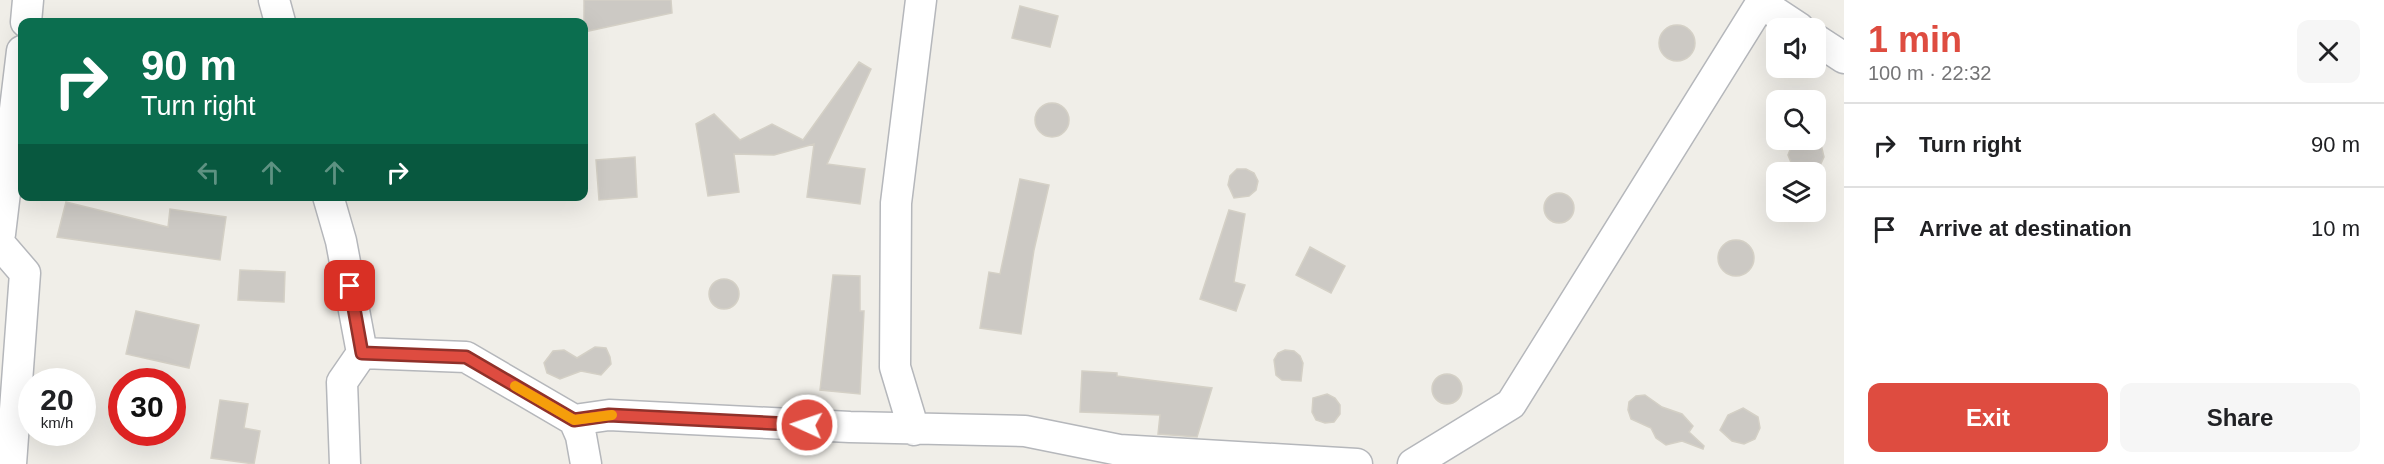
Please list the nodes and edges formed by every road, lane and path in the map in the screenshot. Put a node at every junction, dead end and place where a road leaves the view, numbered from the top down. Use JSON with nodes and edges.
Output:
{"nodes":[{"id":1,"x":28,"y":0,"type":"edge"},
{"id":2,"x":274,"y":0,"type":"edge"},
{"id":3,"x":921,"y":0,"type":"edge"},
{"id":4,"x":1762,"y":2,"type":"edge"},
{"id":5,"x":26,"y":18,"type":"edge"},
{"id":6,"x":278,"y":18,"type":"edge"},
{"id":7,"x":1785,"y":18,"type":"edge"},
{"id":8,"x":1826,"y":46,"type":"edge"},
{"id":9,"x":1844,"y":58,"type":"edge"},
{"id":10,"x":18,"y":84,"type":"edge"},
{"id":11,"x":329,"y":201,"type":"edge"},
{"id":12,"x":0,"y":234,"type":"edge"},
{"id":13,"x":0,"y":244,"type":"edge"},
{"id":14,"x":362,"y":353,"type":"junction"},
{"id":15,"x":574,"y":420,"type":"junction"},
{"id":16,"x":914,"y":430,"type":"junction"},
{"id":17,"x":12,"y":464,"type":"edge"},
{"id":18,"x":345,"y":464,"type":"edge"},
{"id":19,"x":586,"y":464,"type":"edge"},
{"id":20,"x":1357,"y":464,"type":"edge"},
{"id":21,"x":1413,"y":464,"type":"edge"}],
"edges":[{"from":1,"to":5,"type":"street"},
{"from":2,"to":6,"type":"street"},
{"from":3,"to":16,"type":"street"},
{"from":4,"to":7,"type":"street"},
{"from":4,"to":21,"type":"street"},
{"from":8,"to":9,"type":"street"},
{"from":10,"to":12,"type":"street"},
{"from":11,"to":14,"type":"street"},
{"from":13,"to":17,"type":"street"},
{"from":14,"to":15,"type":"street"},
{"from":14,"to":18,"type":"street"},
{"from":15,"to":16,"type":"street"},
{"from":15,"to":19,"type":"street"},
{"from":16,"to":20,"type":"street"}]}
